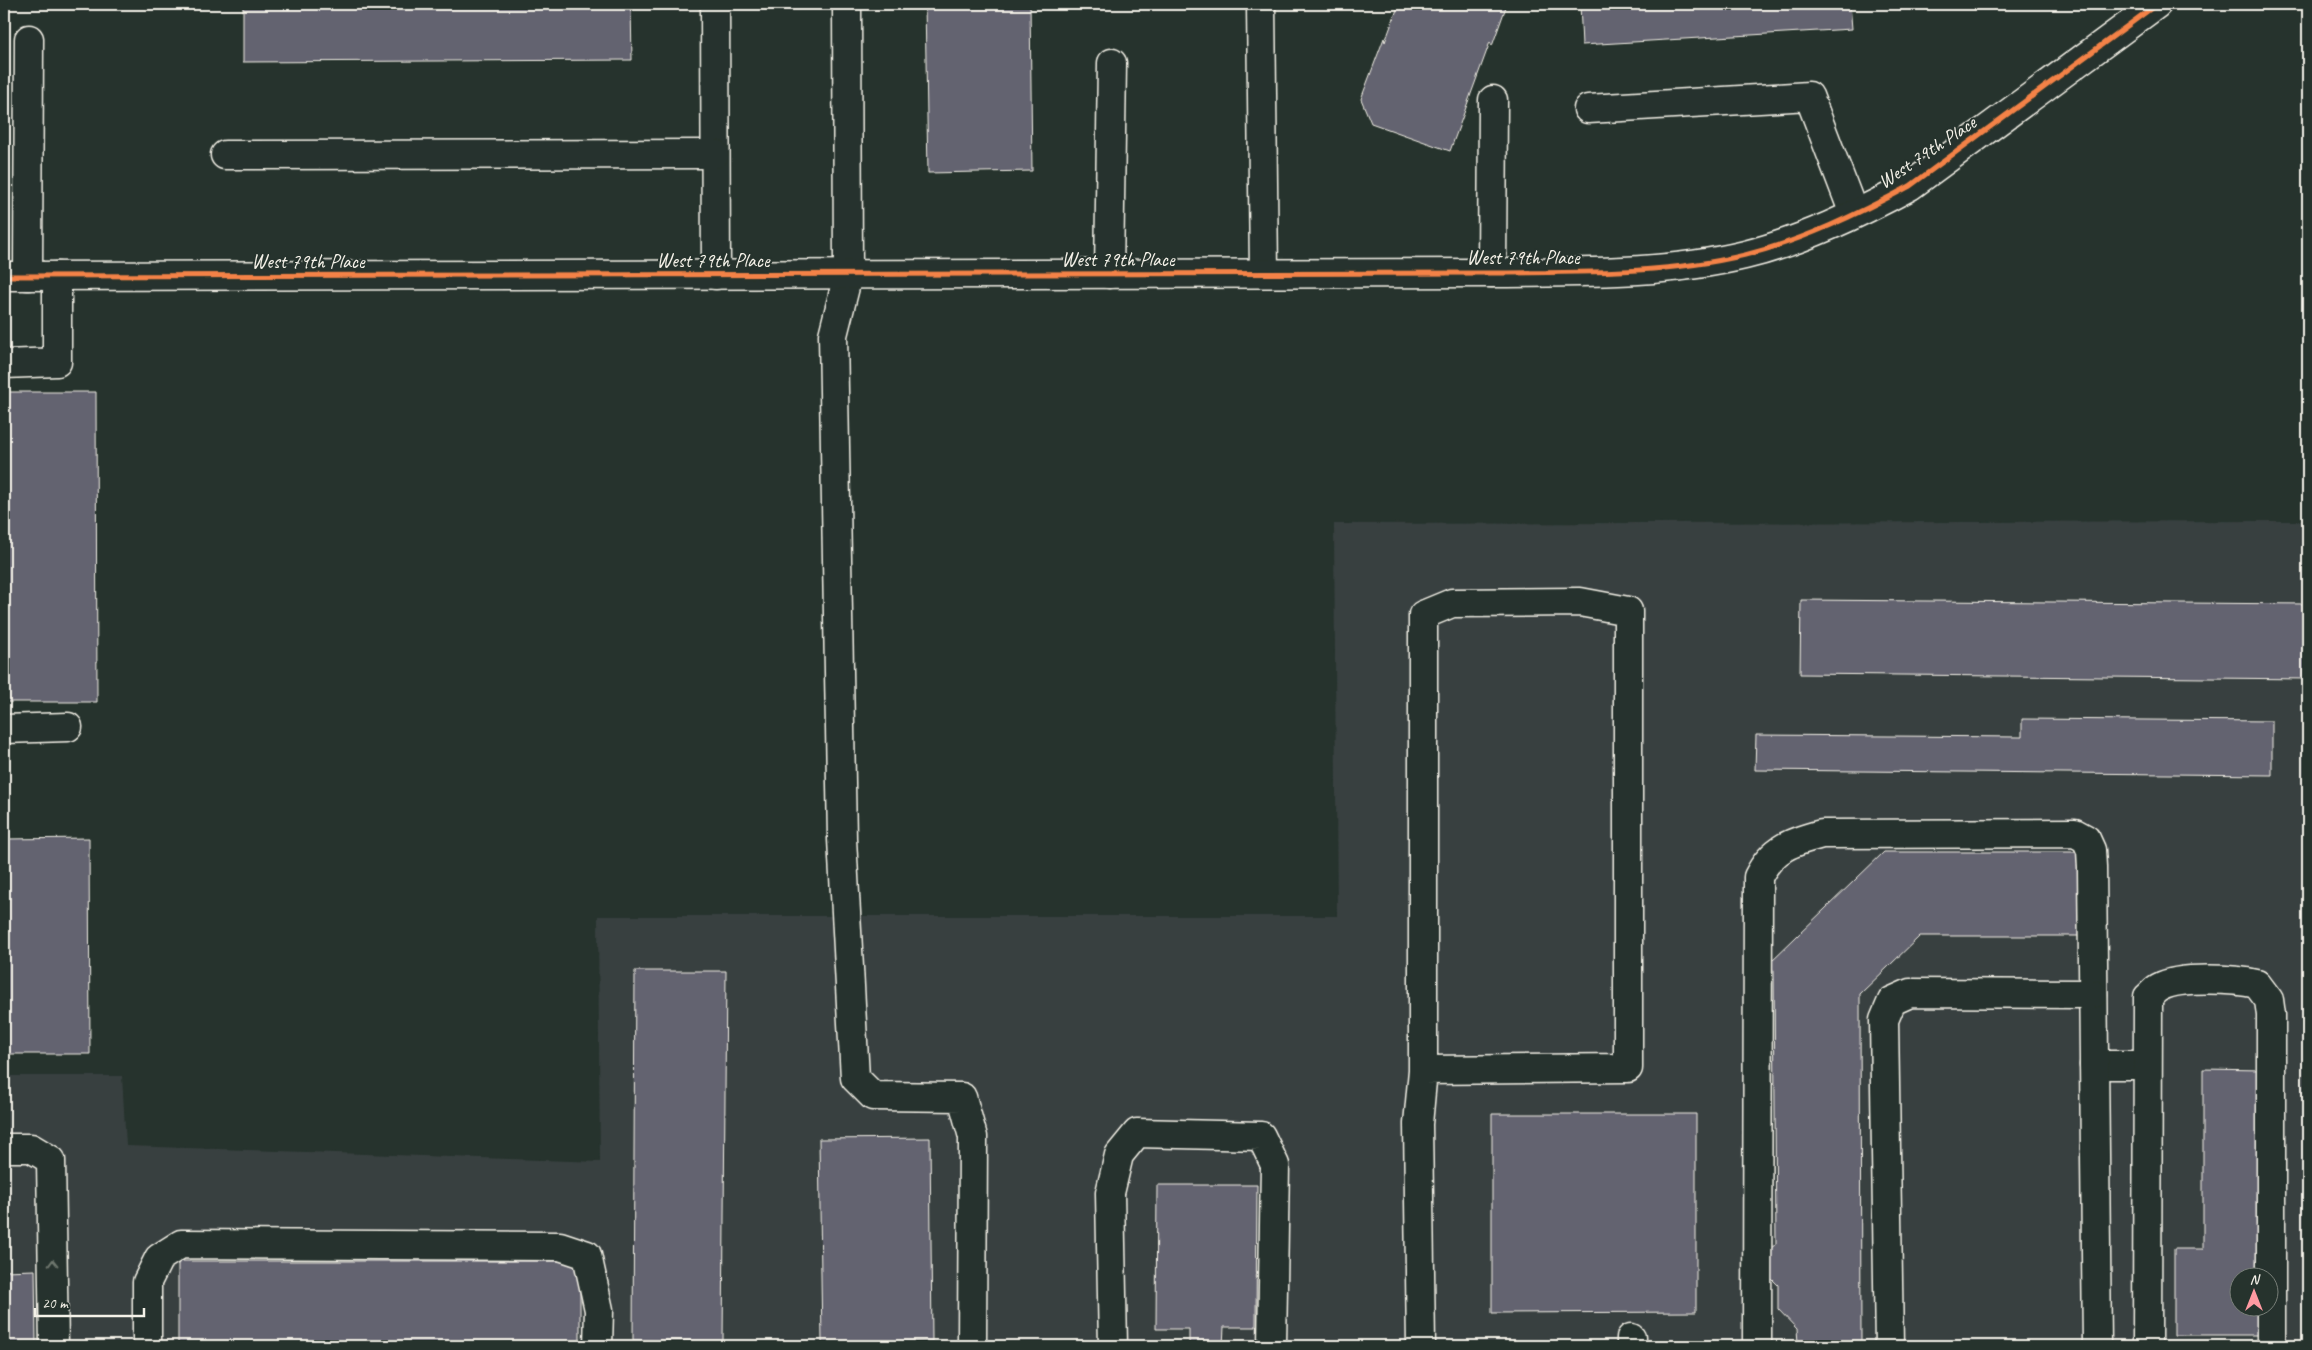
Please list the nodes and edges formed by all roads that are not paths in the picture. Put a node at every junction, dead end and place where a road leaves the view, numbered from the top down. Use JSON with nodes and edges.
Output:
{"nodes":[{"id":1,"x":715,"y":4,"type":"edge"},
{"id":2,"x":847,"y":4,"type":"edge"},
{"id":3,"x":1261,"y":4,"type":"edge"},
{"id":4,"x":2157,"y":4,"type":"edge"},
{"id":5,"x":29,"y":39,"type":"dead end"},
{"id":6,"x":1112,"y":63,"type":"dead end"},
{"id":7,"x":1493,"y":100,"type":"dead end"},
{"id":8,"x":1588,"y":109,"type":"dead end"},
{"id":9,"x":715,"y":154,"type":"junction"},
{"id":10,"x":226,"y":155,"type":"dead end"},
{"id":11,"x":1854,"y":214,"type":"junction"},
{"id":12,"x":1264,"y":273,"type":"junction"},
{"id":13,"x":1492,"y":273,"type":"junction"},
{"id":14,"x":1110,"y":274,"type":"junction"},
{"id":15,"x":716,"y":275,"type":"junction"},
{"id":16,"x":848,"y":275,"type":"junction"},
{"id":17,"x":16,"y":276,"type":"edge"},
{"id":18,"x":57,"y":276,"type":"junction"},
{"id":19,"x":4,"y":364,"type":"edge"},
{"id":20,"x":68,"y":727,"type":"dead end"},
{"id":21,"x":4,"y":729,"type":"edge"},
{"id":22,"x":2094,"y":994,"type":"junction"},
{"id":23,"x":2094,"y":1065,"type":"junction"},
{"id":24,"x":2147,"y":1065,"type":"junction"},
{"id":25,"x":1423,"y":1070,"type":"junction"},
{"id":26,"x":4,"y":1148,"type":"edge"},
{"id":27,"x":54,"y":1346,"type":"edge"},
{"id":28,"x":147,"y":1346,"type":"edge"},
{"id":29,"x":598,"y":1346,"type":"edge"},
{"id":30,"x":972,"y":1346,"type":"edge"},
{"id":31,"x":1113,"y":1346,"type":"edge"},
{"id":32,"x":1272,"y":1346,"type":"edge"},
{"id":33,"x":1421,"y":1346,"type":"edge"},
{"id":34,"x":1757,"y":1346,"type":"edge"},
{"id":35,"x":1889,"y":1346,"type":"edge"},
{"id":36,"x":2097,"y":1346,"type":"edge"},
{"id":37,"x":2146,"y":1346,"type":"edge"},
{"id":38,"x":2271,"y":1346,"type":"edge"}],
"edges":[{"from":1,"to":9,"type":"street"},
{"from":2,"to":16,"type":"street"},
{"from":3,"to":12,"type":"street"},
{"from":4,"to":11,"type":"street","name":"West 79th Place"},
{"from":5,"to":17,"type":"street"},
{"from":6,"to":14,"type":"street"},
{"from":7,"to":13,"type":"street"},
{"from":8,"to":11,"type":"street"},
{"from":9,"to":10,"type":"street"},
{"from":9,"to":15,"type":"street"},
{"from":11,"to":13,"type":"street","name":"West 79th Place"},
{"from":12,"to":13,"type":"street","name":"West 79th Place"},
{"from":12,"to":14,"type":"street","name":"West 79th Place"},
{"from":14,"to":16,"type":"street","name":"West 79th Place"},
{"from":15,"to":16,"type":"street","name":"West 79th Place"},
{"from":15,"to":18,"type":"street","name":"West 79th Place"},
{"from":16,"to":30,"type":"street"},
{"from":17,"to":18,"type":"street","name":"West 79th Place"},
{"from":18,"to":19,"type":"street"},
{"from":20,"to":21,"type":"street"},
{"from":22,"to":23,"type":"street"},
{"from":22,"to":34,"type":"street"},
{"from":22,"to":35,"type":"street"},
{"from":23,"to":24,"type":"street"},
{"from":23,"to":36,"type":"street"},
{"from":24,"to":37,"type":"street"},
{"from":24,"to":38,"type":"street"},
{"from":25,"to":25,"type":"street"},
{"from":25,"to":33,"type":"street"},
{"from":27,"to":26,"type":"street","one_way":true},
{"from":28,"to":29,"type":"street"},
{"from":31,"to":32,"type":"street"}]}
